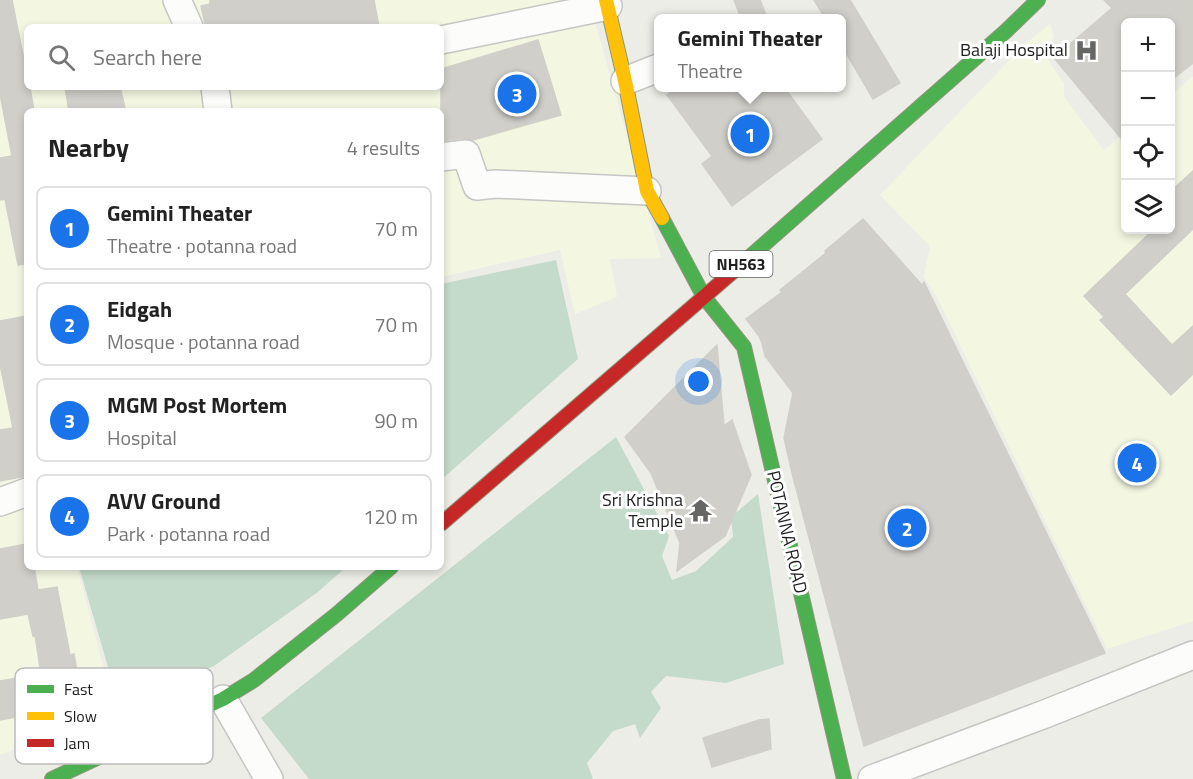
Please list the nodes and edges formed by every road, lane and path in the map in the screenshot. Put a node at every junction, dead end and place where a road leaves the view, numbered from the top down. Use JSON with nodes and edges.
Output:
{"nodes":[{"id":1,"x":177,"y":0,"type":"edge"},
{"id":2,"x":1038,"y":0,"type":"edge"},
{"id":3,"x":607,"y":3,"type":"edge"},
{"id":4,"x":188,"y":24,"type":"edge"},
{"id":5,"x":444,"y":39,"type":"edge"},
{"id":6,"x":654,"y":70,"type":"edge"},
{"id":7,"x":625,"y":81,"type":"junction"},
{"id":8,"x":215,"y":90,"type":"edge"},
{"id":9,"x":218,"y":108,"type":"edge"},
{"id":10,"x":444,"y":157,"type":"edge"},
{"id":11,"x":647,"y":191,"type":"junction"},
{"id":12,"x":704,"y":297,"type":"junction"},
{"id":13,"x":24,"y":493,"type":"edge"},
{"id":14,"x":0,"y":502,"type":"edge"},
{"id":15,"x":444,"y":521,"type":"edge"},
{"id":16,"x":388,"y":570,"type":"edge"},
{"id":17,"x":1193,"y":655,"type":"edge"},
{"id":18,"x":223,"y":699,"type":"junction"},
{"id":19,"x":213,"y":704,"type":"edge"},
{"id":20,"x":86,"y":764,"type":"edge"},
{"id":21,"x":883,"y":777,"type":"edge"},
{"id":22,"x":52,"y":779,"type":"edge"},
{"id":23,"x":269,"y":779,"type":"edge"},
{"id":24,"x":844,"y":779,"type":"edge"}],
"edges":[{"from":1,"to":4,"type":"street"},
{"from":2,"to":12,"type":"main road","number":"NH563"},
{"from":3,"to":5,"type":"street"},
{"from":3,"to":7,"type":"main road","name":"POTANNA ROAD"},
{"from":6,"to":7,"type":"street"},
{"from":7,"to":11,"type":"main road","name":"POTANNA ROAD"},
{"from":8,"to":9,"type":"street"},
{"from":10,"to":11,"type":"street"},
{"from":11,"to":12,"type":"main road","name":"POTANNA ROAD"},
{"from":12,"to":15,"type":"main road","number":"NH563"},
{"from":12,"to":24,"type":"main road","name":"POTANNA ROAD"},
{"from":13,"to":14,"type":"street"},
{"from":16,"to":18,"type":"main road"},
{"from":17,"to":21,"type":"street"},
{"from":18,"to":19,"type":"main road"},
{"from":18,"to":23,"type":"street"},
{"from":20,"to":22,"type":"main road"}]}
